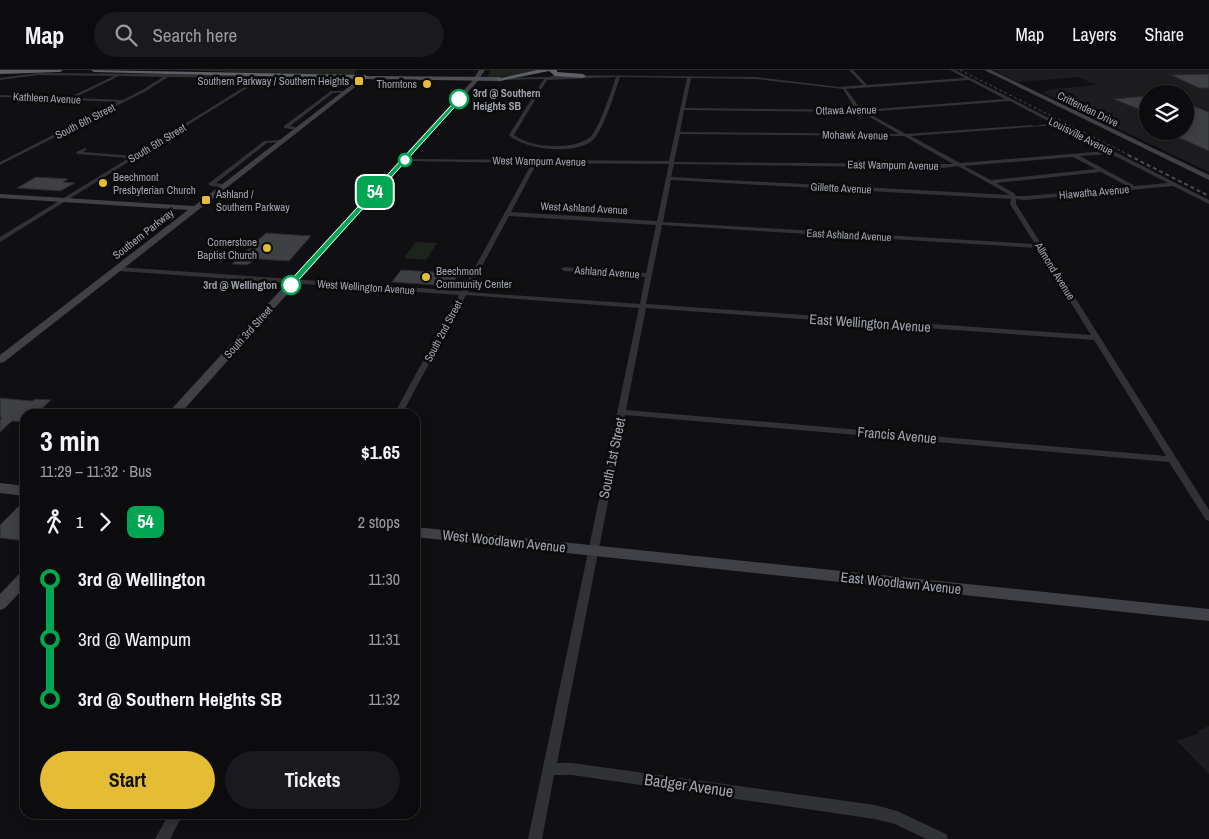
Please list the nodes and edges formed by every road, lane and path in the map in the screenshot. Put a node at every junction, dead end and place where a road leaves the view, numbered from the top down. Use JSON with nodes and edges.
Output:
{"nodes":[{"id":1,"x":60,"y":70,"type":"edge"},
{"id":2,"x":94,"y":70,"type":"edge"},
{"id":3,"x":371,"y":70,"type":"edge"},
{"id":4,"x":482,"y":70,"type":"edge"},
{"id":5,"x":554,"y":70,"type":"edge"},
{"id":6,"x":850,"y":70,"type":"edge"},
{"id":7,"x":952,"y":70,"type":"edge"},
{"id":8,"x":986,"y":70,"type":"edge"},
{"id":9,"x":0,"y":72,"type":"edge"},
{"id":10,"x":547,"y":74,"type":"edge"},
{"id":11,"x":120,"y":75,"type":"junction"},
{"id":12,"x":168,"y":75,"type":"junction"},
{"id":13,"x":583,"y":76,"type":"junction"},
{"id":14,"x":618,"y":76,"type":"junction"},
{"id":15,"x":365,"y":77,"type":"junction"},
{"id":16,"x":559,"y":77,"type":"junction"},
{"id":17,"x":688,"y":77,"type":"junction"},
{"id":18,"x":0,"y":79,"type":"edge"},
{"id":19,"x":477,"y":79,"type":"junction"},
{"id":20,"x":500,"y":79,"type":"joint"},
{"id":21,"x":968,"y":79,"type":"junction"},
{"id":22,"x":545,"y":83,"type":"junction"},
{"id":23,"x":866,"y":86,"type":"junction"},
{"id":24,"x":844,"y":88,"type":"junction"},
{"id":25,"x":346,"y":92,"type":"junction"},
{"id":26,"x":0,"y":97,"type":"edge"},
{"id":27,"x":68,"y":99,"type":"junction"},
{"id":28,"x":1010,"y":100,"type":"junction"},
{"id":29,"x":123,"y":101,"type":"junction"},
{"id":30,"x":682,"y":109,"type":"junction"},
{"id":31,"x":861,"y":111,"type":"junction"},
{"id":32,"x":1057,"y":124,"type":"junction"},
{"id":33,"x":296,"y":129,"type":"junction"},
{"id":34,"x":678,"y":133,"type":"junction"},
{"id":35,"x":905,"y":135,"type":"junction"},
{"id":36,"x":282,"y":141,"type":"junction"},
{"id":37,"x":529,"y":146,"type":"junction"},
{"id":38,"x":564,"y":146,"type":"junction"},
{"id":39,"x":85,"y":149,"type":"dead end"},
{"id":40,"x":1112,"y":152,"type":"junction"},
{"id":41,"x":1074,"y":155,"type":"junction"},
{"id":42,"x":133,"y":157,"type":"junction"},
{"id":43,"x":538,"y":158,"type":"junction"},
{"id":44,"x":405,"y":160,"type":"junction"},
{"id":45,"x":672,"y":162,"type":"junction"},
{"id":46,"x":0,"y":164,"type":"edge"},
{"id":47,"x":958,"y":165,"type":"junction"},
{"id":48,"x":1101,"y":170,"type":"junction"},
{"id":49,"x":669,"y":178,"type":"junction"},
{"id":50,"x":1209,"y":178,"type":"edge"},
{"id":51,"x":991,"y":182,"type":"junction"},
{"id":52,"x":1174,"y":184,"type":"junction"},
{"id":53,"x":225,"y":186,"type":"junction"},
{"id":54,"x":1136,"y":188,"type":"junction"},
{"id":55,"x":0,"y":196,"type":"edge"},
{"id":56,"x":1014,"y":197,"type":"junction"},
{"id":57,"x":64,"y":200,"type":"junction"},
{"id":58,"x":1209,"y":202,"type":"edge"},
{"id":59,"x":196,"y":208,"type":"junction"},
{"id":60,"x":509,"y":214,"type":"junction"},
{"id":61,"x":659,"y":223,"type":"junction"},
{"id":62,"x":0,"y":240,"type":"edge"},
{"id":63,"x":1039,"y":246,"type":"junction"},
{"id":64,"x":119,"y":269,"type":"junction"},
{"id":65,"x":564,"y":269,"type":"dead end"},
{"id":66,"x":650,"y":274,"type":"junction"},
{"id":67,"x":294,"y":282,"type":"junction"},
{"id":68,"x":463,"y":294,"type":"junction"},
{"id":69,"x":643,"y":307,"type":"junction"},
{"id":70,"x":1096,"y":338,"type":"junction"},
{"id":71,"x":0,"y":360,"type":"edge"},
{"id":72,"x":179,"y":409,"type":"edge"},
{"id":73,"x":401,"y":409,"type":"edge"},
{"id":74,"x":622,"y":412,"type":"junction"},
{"id":75,"x":1172,"y":459,"type":"junction"},
{"id":76,"x":0,"y":488,"type":"edge"},
{"id":77,"x":20,"y":490,"type":"edge"},
{"id":78,"x":1209,"y":518,"type":"edge"},
{"id":79,"x":420,"y":533,"type":"edge"},
{"id":80,"x":593,"y":551,"type":"junction"},
{"id":81,"x":20,"y":582,"type":"edge"},
{"id":82,"x":0,"y":604,"type":"edge"},
{"id":83,"x":1209,"y":615,"type":"edge"},
{"id":84,"x":548,"y":769,"type":"junction"},
{"id":85,"x":173,"y":819,"type":"edge"},
{"id":86,"x":162,"y":839,"type":"edge"},
{"id":87,"x":535,"y":839,"type":"edge"},
{"id":88,"x":941,"y":839,"type":"edge"}],
"edges":[{"from":1,"to":9,"type":"highway"},
{"from":2,"to":15,"type":"highway"},
{"from":3,"to":15,"type":"main road","name":"Southern Parkway"},
{"from":4,"to":19,"type":"main road","name":"South 3rd Street"},
{"from":5,"to":13,"type":"highway"},
{"from":6,"to":23,"type":"street"},
{"from":7,"to":21,"type":"street","name":"Louisville Avenue"},
{"from":8,"to":50,"type":"main road","name":"Crittenden Drive"},
{"from":10,"to":13,"type":"street"},
{"from":10,"to":16,"type":"street"},
{"from":10,"to":20,"type":"highway"},
{"from":10,"to":22,"type":"street"},
{"from":11,"to":12,"type":"street"},
{"from":11,"to":18,"type":"street"},
{"from":11,"to":27,"type":"street"},
{"from":12,"to":29,"type":"street","name":"South 6th Street"},
{"from":12,"to":42,"type":"street","name":"South 5th Street"},
{"from":13,"to":14,"type":"street"},
{"from":14,"to":16,"type":"street"},
{"from":14,"to":17,"type":"street"},
{"from":14,"to":38,"type":"street"},
{"from":15,"to":19,"type":"main road"},
{"from":15,"to":25,"type":"main road","name":"Southern Parkway"},
{"from":16,"to":22,"type":"street"},
{"from":17,"to":24,"type":"street"},
{"from":17,"to":30,"type":"street","name":"South 1st Street"},
{"from":19,"to":20,"type":"main road"},
{"from":19,"to":44,"type":"main road","name":"South 3rd Street"},
{"from":21,"to":23,"type":"street"},
{"from":21,"to":28,"type":"street","name":"Louisville Avenue"},
{"from":22,"to":37,"type":"street"},
{"from":23,"to":24,"type":"street"},
{"from":24,"to":31,"type":"street"},
{"from":25,"to":33,"type":"main road","name":"Southern Parkway"},
{"from":25,"to":33,"type":"street"},
{"from":26,"to":27,"type":"street","name":"Kathleen Avenue"},
{"from":27,"to":29,"type":"street","name":"Kathleen Avenue"},
{"from":28,"to":31,"type":"street","name":"Ottawa Avenue"},
{"from":28,"to":32,"type":"street","name":"Louisville Avenue"},
{"from":29,"to":46,"type":"street","name":"South 6th Street"},
{"from":30,"to":31,"type":"street","name":"Ottawa Avenue"},
{"from":30,"to":34,"type":"street","name":"South 1st Street"},
{"from":31,"to":35,"type":"street"},
{"from":32,"to":35,"type":"street","name":"Mohawk Avenue"},
{"from":32,"to":40,"type":"street","name":"Louisville Avenue"},
{"from":33,"to":36,"type":"main road","name":"Southern Parkway"},
{"from":34,"to":35,"type":"street","name":"Mohawk Avenue"},
{"from":34,"to":45,"type":"street","name":"South 1st Street"},
{"from":35,"to":47,"type":"street"},
{"from":36,"to":53,"type":"main road","name":"Southern Parkway"},
{"from":36,"to":53,"type":"street"},
{"from":37,"to":38,"type":"street"},
{"from":37,"to":43,"type":"street"},
{"from":38,"to":43,"type":"street"},
{"from":39,"to":42,"type":"street"},
{"from":40,"to":41,"type":"street","name":"East Wampum Avenue"},
{"from":40,"to":52,"type":"street","name":"Louisville Avenue"},
{"from":41,"to":47,"type":"street","name":"East Wampum Avenue"},
{"from":41,"to":48,"type":"street"},
{"from":42,"to":57,"type":"street","name":"South 5th Street"},
{"from":43,"to":44,"type":"street","name":"West Wampum Avenue"},
{"from":43,"to":45,"type":"street","name":"West Wampum Avenue"},
{"from":43,"to":60,"type":"street","name":"South 2nd Street"},
{"from":44,"to":67,"type":"main road","name":"South 3rd Street"},
{"from":45,"to":47,"type":"street","name":"East Wampum Avenue"},
{"from":45,"to":49,"type":"street","name":"South 1st Street"},
{"from":47,"to":51,"type":"street"},
{"from":48,"to":51,"type":"street"},
{"from":48,"to":54,"type":"street"},
{"from":49,"to":56,"type":"street","name":"Gillette Avenue"},
{"from":49,"to":61,"type":"street","name":"South 1st Street"},
{"from":51,"to":56,"type":"street"},
{"from":52,"to":54,"type":"street","name":"Hiawatha Avenue"},
{"from":52,"to":58,"type":"street","name":"Louisville Avenue"},
{"from":53,"to":59,"type":"main road","name":"Southern Parkway"},
{"from":54,"to":56,"type":"street","name":"Hiawatha Avenue"},
{"from":55,"to":57,"type":"main road"},
{"from":56,"to":63,"type":"street","name":"Allmond Avenue"},
{"from":57,"to":59,"type":"main road"},
{"from":57,"to":62,"type":"street","name":"South 5th Street"},
{"from":59,"to":64,"type":"main road","name":"Southern Parkway"},
{"from":60,"to":61,"type":"street","name":"West Ashland Avenue"},
{"from":60,"to":68,"type":"street","name":"South 2nd Street"},
{"from":61,"to":63,"type":"street","name":"East Ashland Avenue"},
{"from":61,"to":66,"type":"street","name":"South 1st Street"},
{"from":63,"to":70,"type":"street","name":"Allmond Avenue"},
{"from":64,"to":67,"type":"street","name":"West Wellington Avenue"},
{"from":64,"to":71,"type":"main road","name":"Southern Parkway"},
{"from":65,"to":66,"type":"street","name":"Ashland Avenue"},
{"from":66,"to":69,"type":"street","name":"South 1st Street"},
{"from":67,"to":68,"type":"street","name":"West Wellington Avenue"},
{"from":67,"to":72,"type":"main road","name":"South 3rd Street"},
{"from":68,"to":69,"type":"street","name":"West Wellington Avenue"},
{"from":68,"to":73,"type":"street","name":"South 2nd Street"},
{"from":69,"to":70,"type":"street","name":"East Wellington Avenue"},
{"from":69,"to":74,"type":"street","name":"South 1st Street"},
{"from":70,"to":75,"type":"street","name":"Allmond Avenue"},
{"from":74,"to":75,"type":"street","name":"Francis Avenue"},
{"from":74,"to":80,"type":"street","name":"South 1st Street"},
{"from":75,"to":78,"type":"street","name":"Allmond Avenue"},
{"from":76,"to":77,"type":"main road"},
{"from":79,"to":80,"type":"main road","name":"West Woodlawn Avenue"},
{"from":80,"to":83,"type":"main road","name":"East Woodlawn Avenue"},
{"from":80,"to":84,"type":"street","name":"South 1st Street"},
{"from":81,"to":82,"type":"main road"},
{"from":84,"to":87,"type":"street","name":"South 1st Street"},
{"from":84,"to":88,"type":"street","name":"Badger Avenue"},
{"from":85,"to":86,"type":"street"}]}
